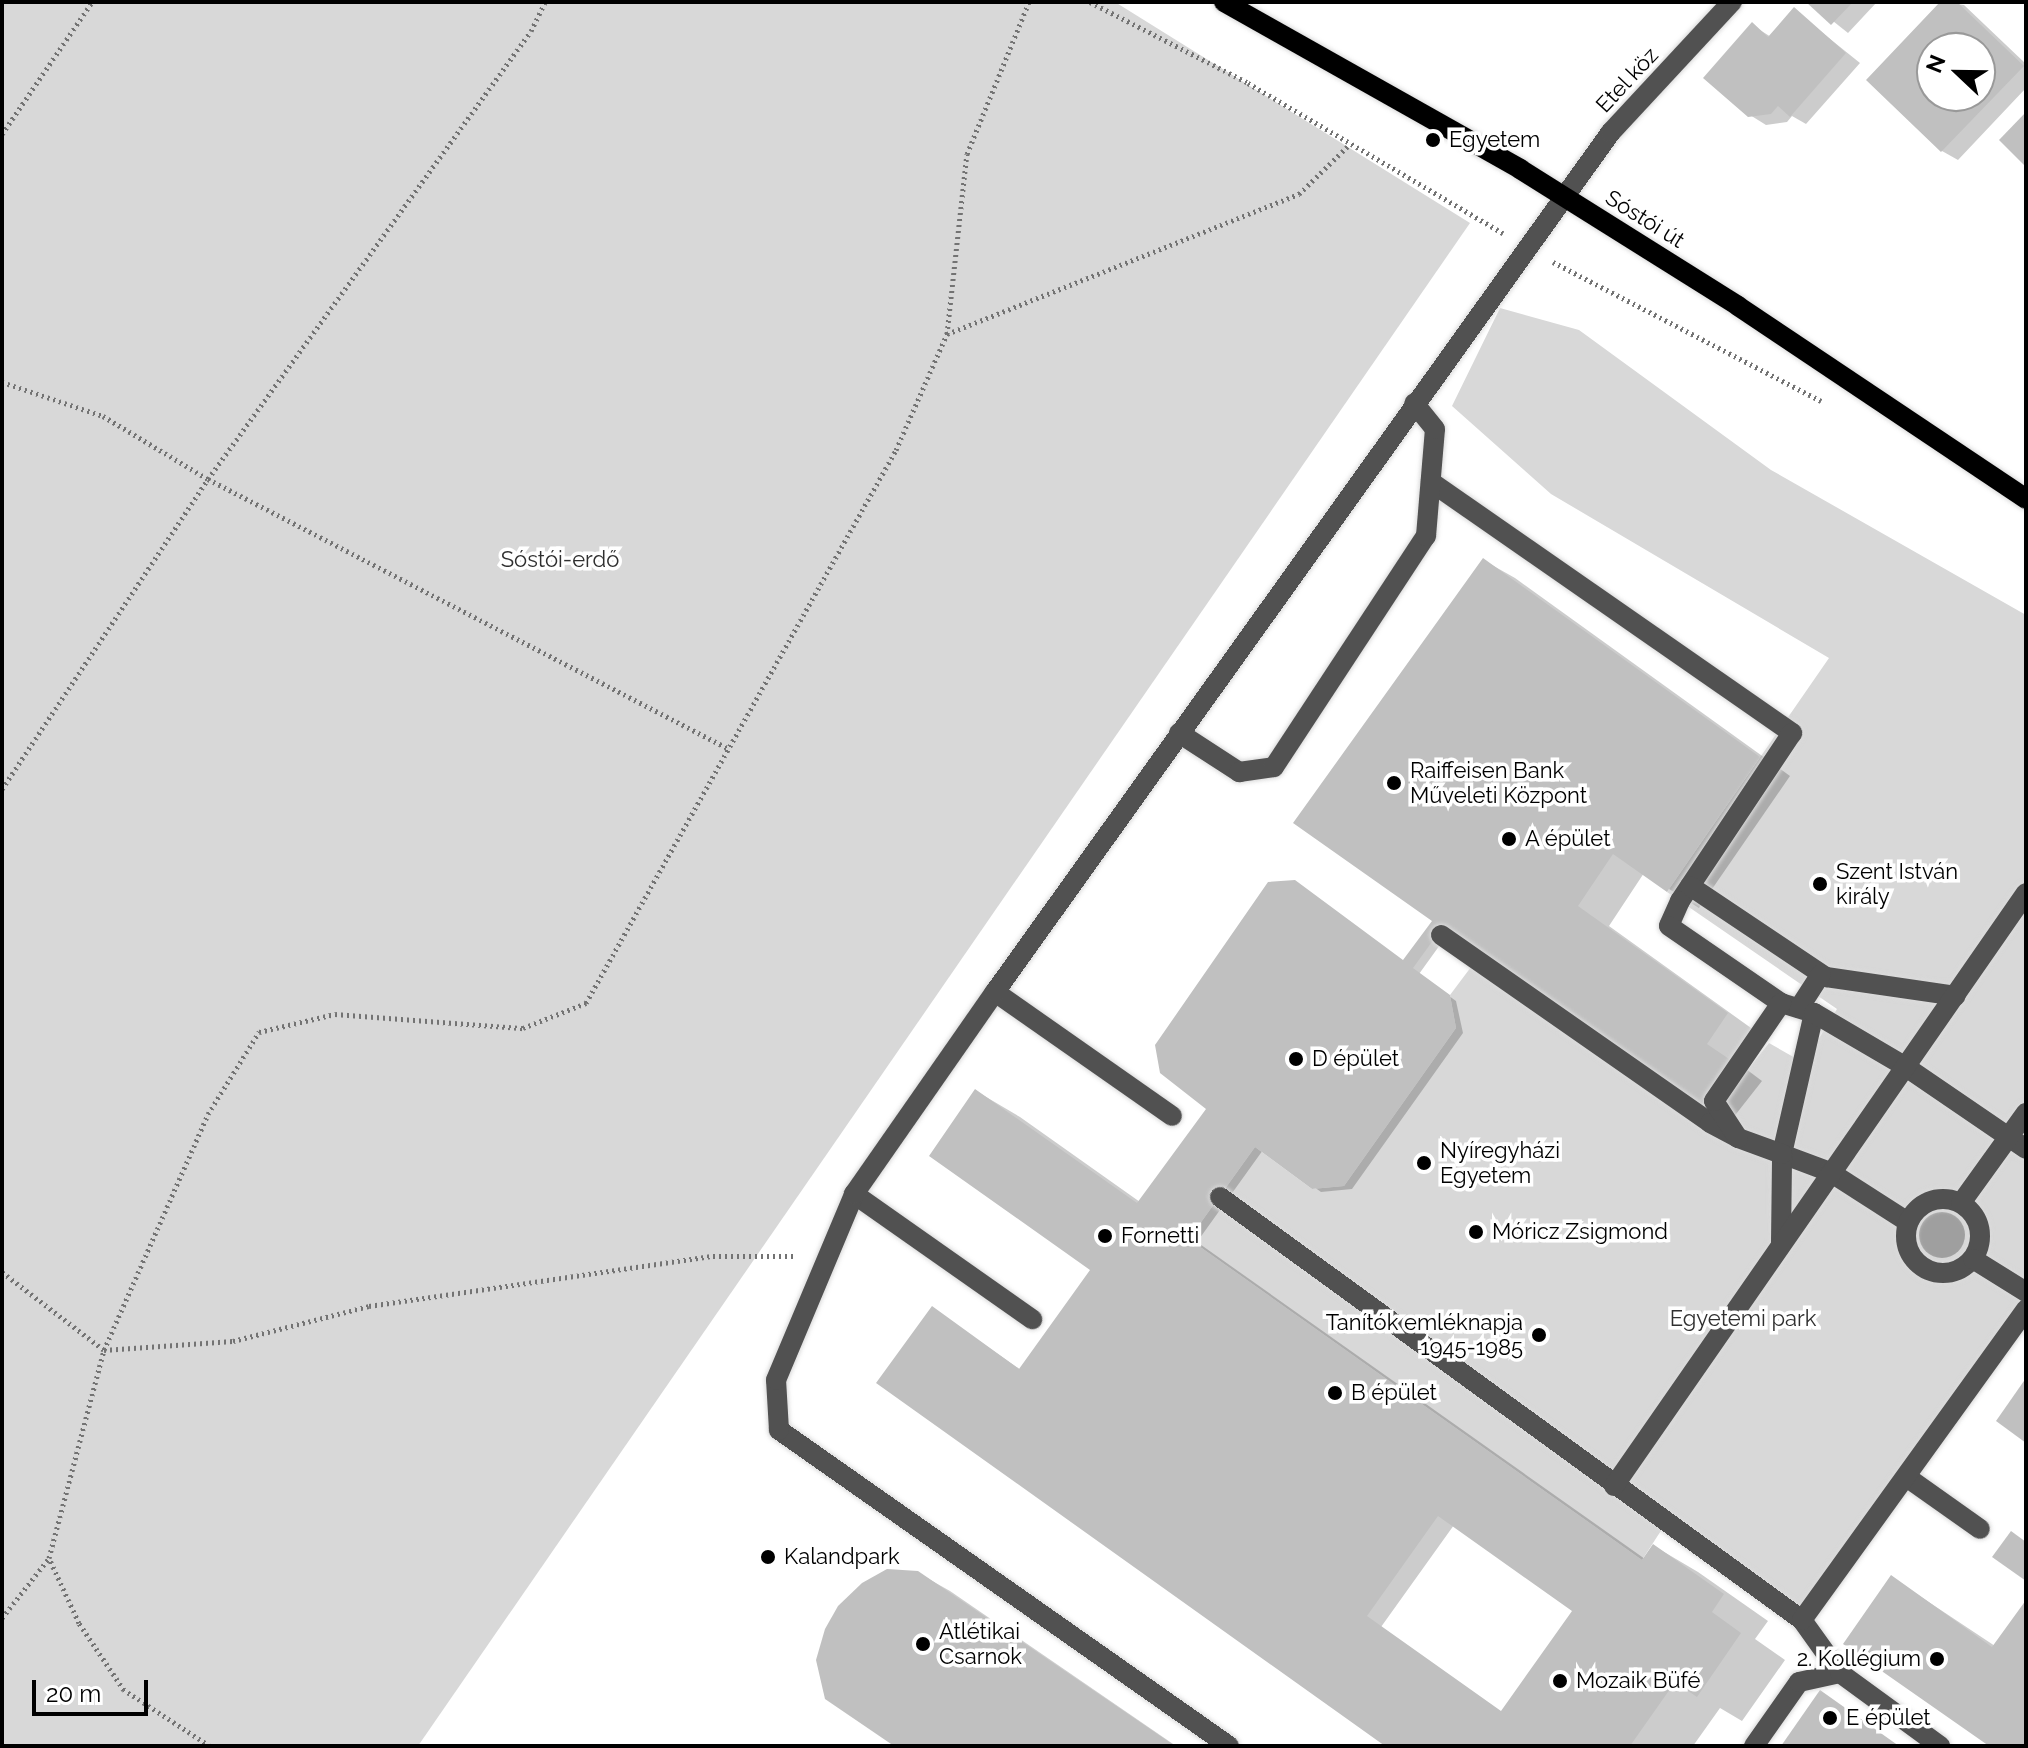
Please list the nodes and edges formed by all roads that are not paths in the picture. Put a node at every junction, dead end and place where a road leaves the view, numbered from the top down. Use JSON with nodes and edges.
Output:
{"nodes":[{"id":1,"x":1224,"y":2,"type":"edge"},
{"id":2,"x":1732,"y":2,"type":"edge"},
{"id":3,"x":1565,"y":197,"type":"junction"},
{"id":4,"x":1414,"y":403,"type":"junction"},
{"id":5,"x":1431,"y":482,"type":"junction"},
{"id":6,"x":2026,"y":499,"type":"edge"},
{"id":7,"x":1179,"y":733,"type":"junction"},
{"id":8,"x":1690,"y":886,"type":"junction"},
{"id":9,"x":2026,"y":893,"type":"edge"},
{"id":10,"x":1441,"y":935,"type":"dead end"},
{"id":11,"x":1821,"y":974,"type":"junction"},
{"id":12,"x":995,"y":992,"type":"junction"},
{"id":13,"x":1956,"y":996,"type":"junction"},
{"id":14,"x":1798,"y":1008,"type":"junction"},
{"id":15,"x":1906,"y":1067,"type":"junction"},
{"id":16,"x":2026,"y":1113,"type":"edge"},
{"id":17,"x":1172,"y":1116,"type":"dead end"},
{"id":18,"x":1738,"y":1138,"type":"junction"},
{"id":19,"x":2018,"y":1143,"type":"edge"},
{"id":20,"x":1782,"y":1154,"type":"junction"},
{"id":21,"x":1830,"y":1172,"type":"junction"},
{"id":22,"x":854,"y":1194,"type":"junction"},
{"id":23,"x":1220,"y":1197,"type":"dead end"},
{"id":24,"x":1961,"y":1203,"type":"junction"},
{"id":25,"x":1908,"y":1222,"type":"junction"},
{"id":26,"x":1781,"y":1242,"type":"junction"},
{"id":27,"x":1973,"y":1259,"type":"junction"},
{"id":28,"x":2026,"y":1292,"type":"edge"},
{"id":29,"x":2026,"y":1309,"type":"edge"},
{"id":30,"x":1032,"y":1319,"type":"dead end"},
{"id":31,"x":1908,"y":1478,"type":"junction"},
{"id":32,"x":1614,"y":1486,"type":"junction"},
{"id":33,"x":1980,"y":1529,"type":"dead end"},
{"id":34,"x":1802,"y":1620,"type":"junction"},
{"id":35,"x":1840,"y":1673,"type":"junction"},
{"id":36,"x":1229,"y":1746,"type":"edge"},
{"id":37,"x":1754,"y":1746,"type":"edge"},
{"id":38,"x":1940,"y":1746,"type":"edge"}],
"edges":[{"from":1,"to":3,"type":"main road","name":"Sóstói út"},
{"from":2,"to":3,"type":"street","name":"Etel köz"},
{"from":3,"to":4,"type":"street","name":"Etel köz"},
{"from":3,"to":6,"type":"main road","name":"Sóstói út"},
{"from":4,"to":5,"type":"street"},
{"from":4,"to":7,"type":"street","name":"Etel köz"},
{"from":5,"to":7,"type":"street"},
{"from":5,"to":8,"type":"street"},
{"from":7,"to":12,"type":"street","name":"Etel köz"},
{"from":8,"to":11,"type":"street"},
{"from":8,"to":14,"type":"street"},
{"from":9,"to":13,"type":"street"},
{"from":10,"to":18,"type":"street"},
{"from":11,"to":13,"type":"street"},
{"from":11,"to":14,"type":"street"},
{"from":12,"to":17,"type":"street"},
{"from":12,"to":22,"type":"street","name":"Etel köz"},
{"from":13,"to":15,"type":"street"},
{"from":14,"to":15,"type":"street"},
{"from":14,"to":18,"type":"street"},
{"from":14,"to":20,"type":"street"},
{"from":15,"to":19,"type":"street"},
{"from":15,"to":21,"type":"street"},
{"from":16,"to":19,"type":"street"},
{"from":18,"to":20,"type":"street"},
{"from":19,"to":24,"type":"street"},
{"from":20,"to":21,"type":"street"},
{"from":20,"to":26,"type":"street"},
{"from":21,"to":25,"type":"street"},
{"from":21,"to":26,"type":"street"},
{"from":22,"to":30,"type":"street"},
{"from":22,"to":36,"type":"street","name":"Etel köz"},
{"from":23,"to":32,"type":"street"},
{"from":24,"to":25,"type":"street"},
{"from":24,"to":27,"type":"street"},
{"from":25,"to":27,"type":"street"},
{"from":26,"to":32,"type":"street"},
{"from":27,"to":28,"type":"street"},
{"from":29,"to":31,"type":"street"},
{"from":31,"to":33,"type":"street"},
{"from":31,"to":34,"type":"street"},
{"from":32,"to":34,"type":"street"},
{"from":34,"to":35,"type":"street"},
{"from":35,"to":37,"type":"street"},
{"from":35,"to":38,"type":"street"}]}
